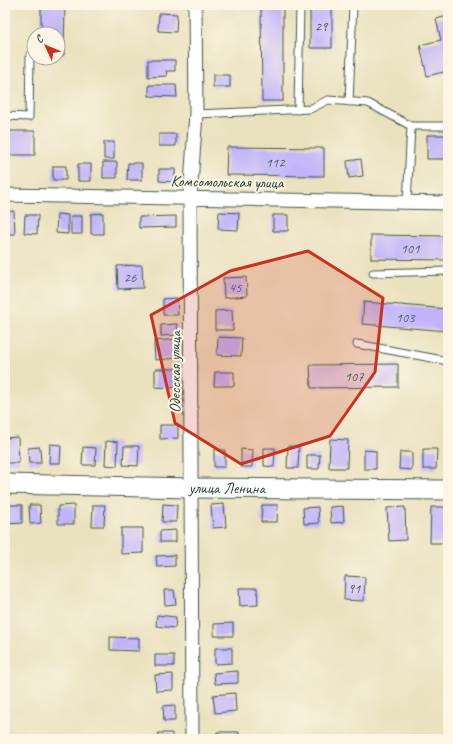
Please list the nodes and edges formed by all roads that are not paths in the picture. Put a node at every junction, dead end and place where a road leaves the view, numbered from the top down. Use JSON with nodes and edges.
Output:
{"nodes":[{"id":1,"x":195,"y":5,"type":"edge"},
{"id":2,"x":300,"y":5,"type":"edge"},
{"id":3,"x":353,"y":5,"type":"edge"},
{"id":4,"x":30,"y":66,"type":"edge"},
{"id":5,"x":349,"y":102,"type":"junction"},
{"id":6,"x":298,"y":110,"type":"junction"},
{"id":7,"x":196,"y":114,"type":"junction"},
{"id":8,"x":5,"y":116,"type":"edge"},
{"id":9,"x":411,"y":126,"type":"junction"},
{"id":10,"x":448,"y":126,"type":"edge"},
{"id":11,"x":5,"y":195,"type":"edge"},
{"id":12,"x":190,"y":198,"type":"junction"},
{"id":13,"x":448,"y":203,"type":"edge"},
{"id":14,"x":407,"y":204,"type":"junction"},
{"id":15,"x":448,"y":271,"type":"edge"},
{"id":16,"x":373,"y":273,"type":"dead end"},
{"id":17,"x":357,"y":344,"type":"dead end"},
{"id":18,"x":448,"y":361,"type":"edge"},
{"id":19,"x":5,"y":484,"type":"edge"},
{"id":20,"x":192,"y":488,"type":"junction"},
{"id":21,"x":448,"y":490,"type":"edge"},
{"id":22,"x":192,"y":739,"type":"edge"}],
"edges":[{"from":1,"to":7,"type":"street","name":"Одесская улица"},
{"from":2,"to":6,"type":"lane"},
{"from":3,"to":5,"type":"lane"},
{"from":4,"to":8,"type":"lane"},
{"from":5,"to":6,"type":"lane"},
{"from":5,"to":9,"type":"lane"},
{"from":6,"to":7,"type":"lane"},
{"from":7,"to":12,"type":"street","name":"Одесская улица"},
{"from":9,"to":10,"type":"lane"},
{"from":9,"to":14,"type":"lane"},
{"from":11,"to":12,"type":"street","name":"Комсомольская улица"},
{"from":12,"to":14,"type":"street","name":"Комсомольская улица"},
{"from":12,"to":20,"type":"street","name":"Одесская улица"},
{"from":13,"to":14,"type":"street","name":"Комсомольская улица"},
{"from":15,"to":16,"type":"lane"},
{"from":17,"to":18,"type":"lane"},
{"from":19,"to":20,"type":"street","name":"улица Ленина"},
{"from":20,"to":21,"type":"street","name":"улица Ленина"},
{"from":20,"to":22,"type":"street","name":"Одесская улица"}]}
